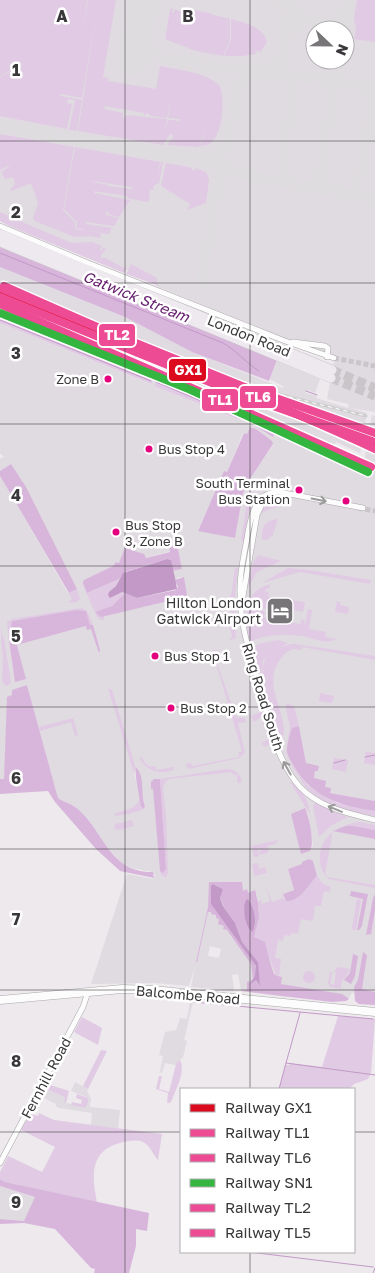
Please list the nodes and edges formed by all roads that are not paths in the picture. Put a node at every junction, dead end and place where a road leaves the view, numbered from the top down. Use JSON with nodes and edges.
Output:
{"nodes":[{"id":1,"x":0,"y":226,"type":"edge"},
{"id":2,"x":0,"y":234,"type":"edge"},
{"id":3,"x":0,"y":242,"type":"edge"},
{"id":4,"x":285,"y":342,"type":"junction"},
{"id":5,"x":327,"y":357,"type":"junction"},
{"id":6,"x":334,"y":358,"type":"tunnel mouth"},
{"id":7,"x":264,"y":500,"type":"dead end"},
{"id":8,"x":363,"y":508,"type":"tunnel mouth"},
{"id":9,"x":241,"y":609,"type":"junction"},
{"id":10,"x":375,"y":820,"type":"edge"},
{"id":11,"x":88,"y":992,"type":"junction"},
{"id":12,"x":0,"y":1000,"type":"edge"},
{"id":13,"x":375,"y":1012,"type":"edge"},
{"id":14,"x":0,"y":1163,"type":"edge"}],
"edges":[{"from":1,"to":4,"type":"street"},
{"from":2,"to":3,"type":"main road","name":"London Road"},
{"from":4,"to":5,"type":"street"},
{"from":4,"to":5,"type":"street"},
{"from":5,"to":6,"type":"street"},
{"from":7,"to":9,"type":"street"},
{"from":9,"to":8,"type":"street","name":"Ring Road South","one_way":true},
{"from":10,"to":9,"type":"street","name":"Ring Road South","one_way":true},
{"from":11,"to":12,"type":"main road","name":"Balcombe Road"},
{"from":11,"to":13,"type":"main road","name":"Balcombe Road"},
{"from":11,"to":14,"type":"street","name":"Fernhill Road"}]}
